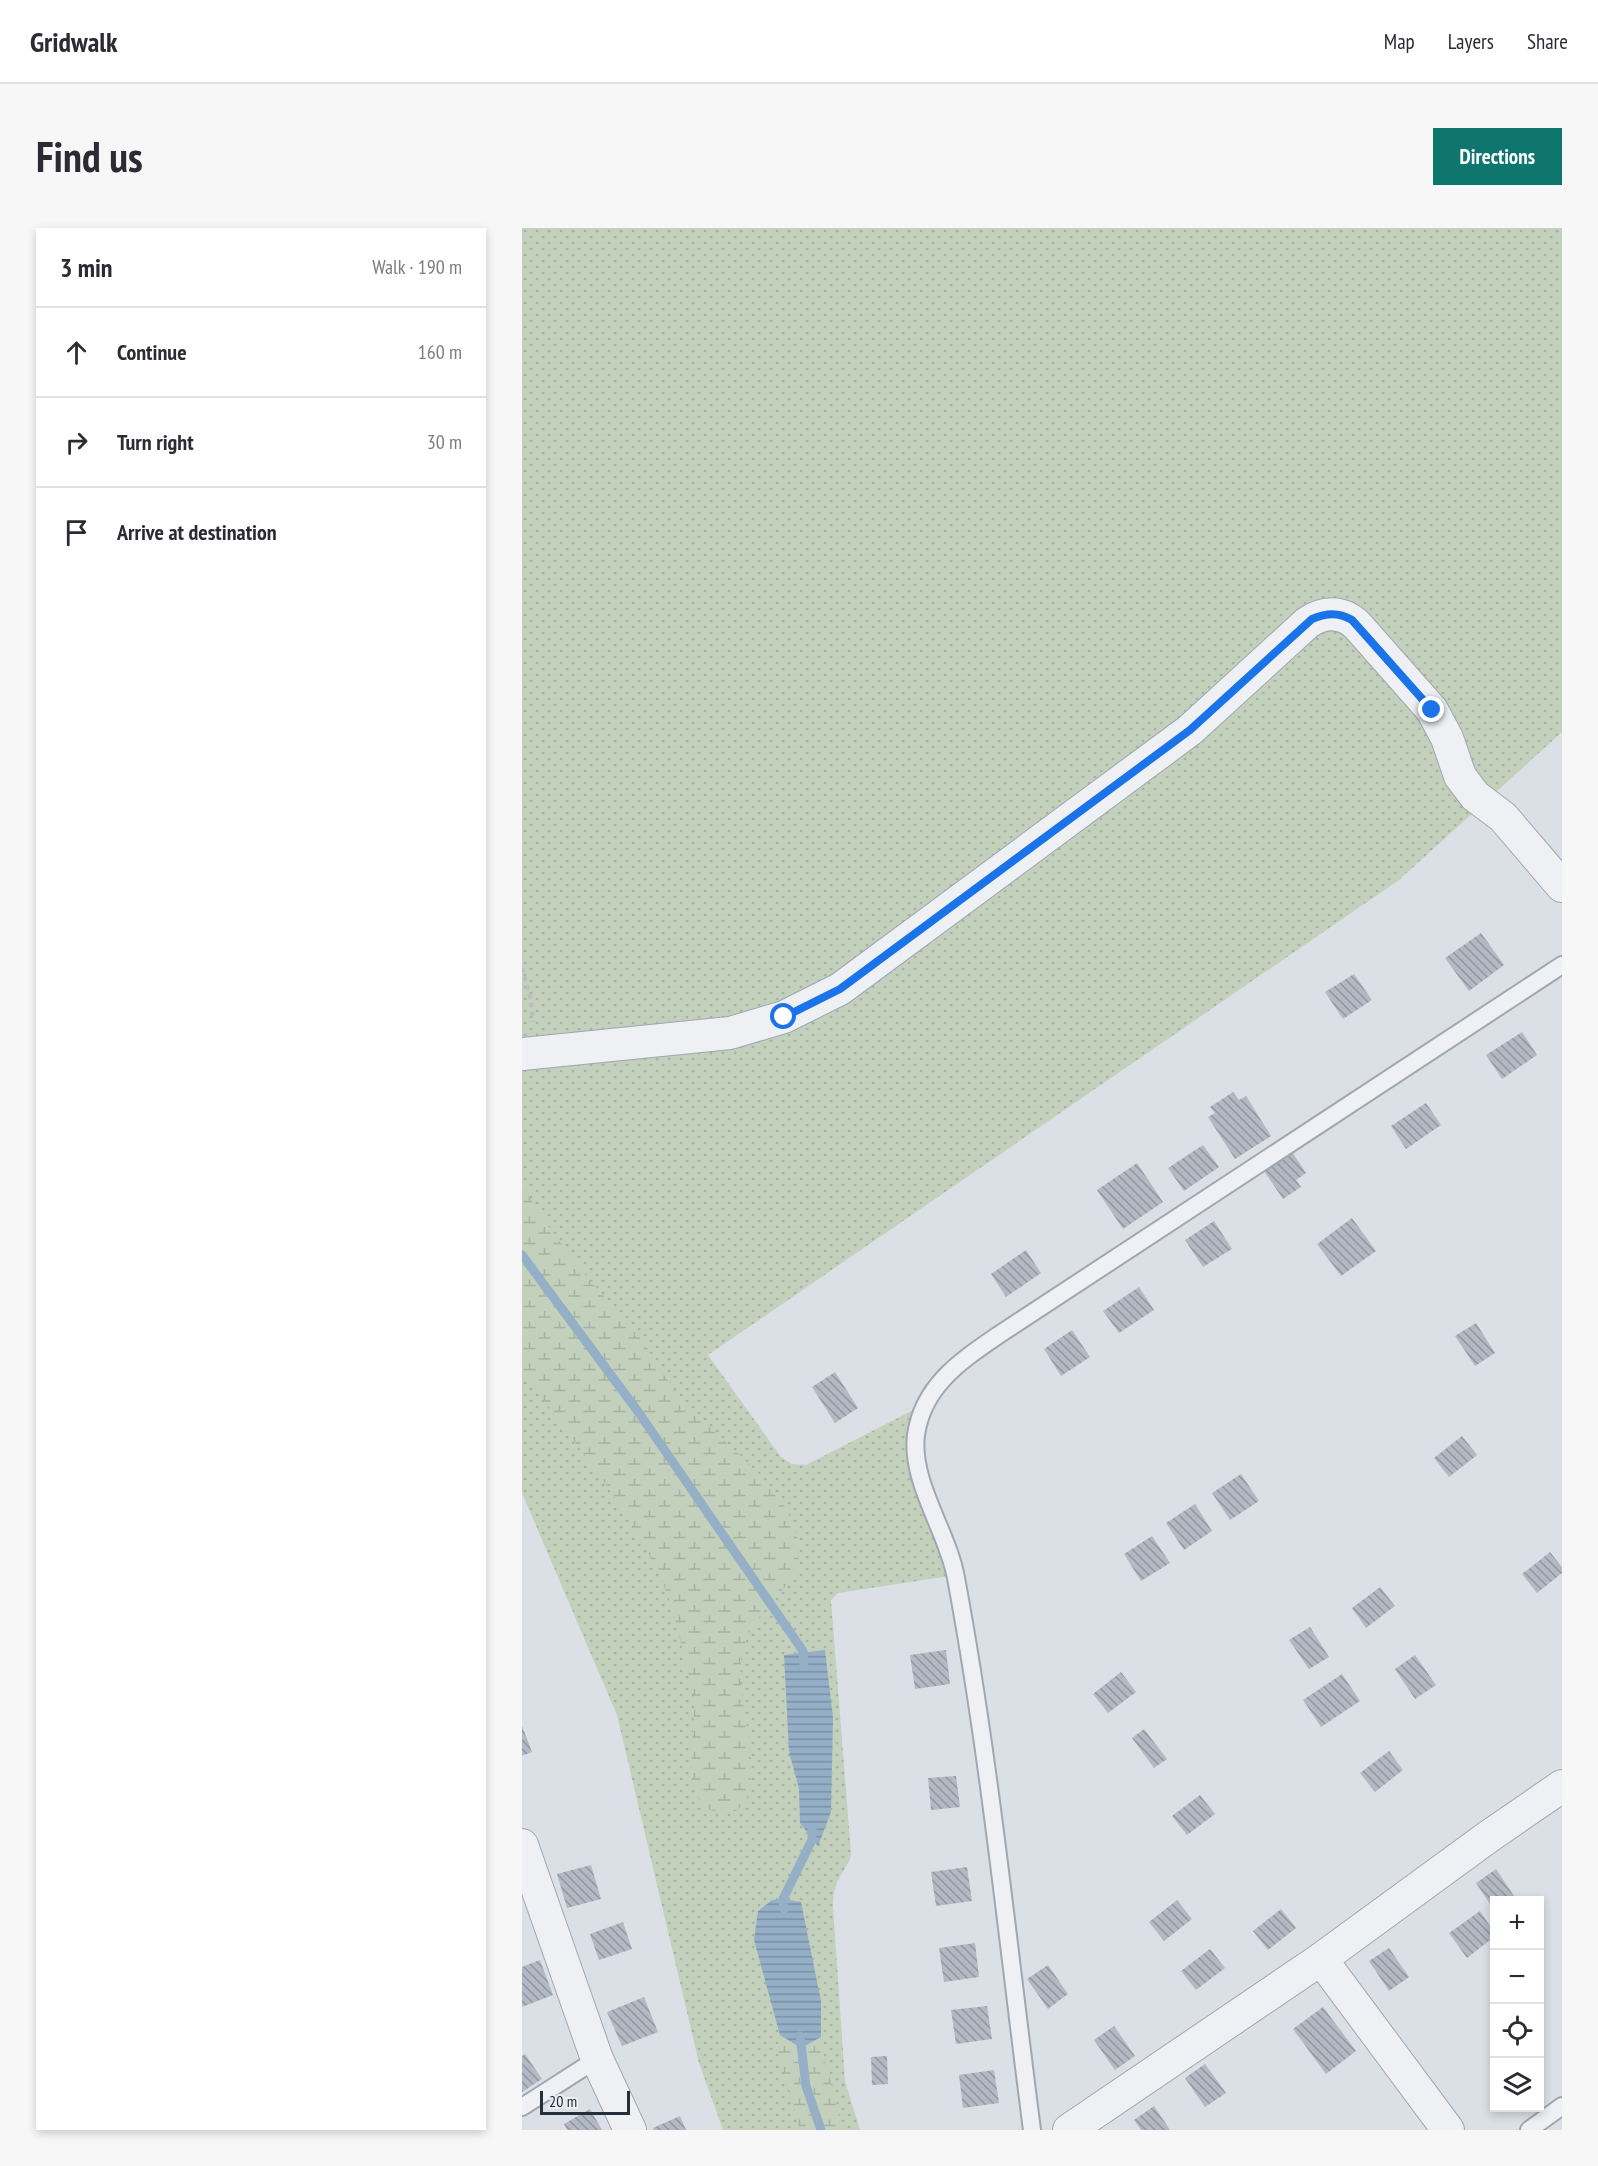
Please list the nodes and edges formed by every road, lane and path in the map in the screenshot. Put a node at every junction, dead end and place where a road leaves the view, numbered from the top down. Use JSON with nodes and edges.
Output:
{"nodes":[{"id":1,"x":1562,"y":886,"type":"edge"},
{"id":2,"x":1562,"y":965,"type":"edge"},
{"id":3,"x":522,"y":968,"type":"edge"},
{"id":4,"x":529,"y":1053,"type":"edge"},
{"id":5,"x":1562,"y":1786,"type":"edge"},
{"id":6,"x":522,"y":1845,"type":"edge"},
{"id":7,"x":1321,"y":1959,"type":"junction"},
{"id":8,"x":597,"y":2059,"type":"junction"},
{"id":9,"x":1562,"y":2106,"type":"edge"},
{"id":10,"x":522,"y":2108,"type":"edge"},
{"id":11,"x":630,"y":2130,"type":"edge"},
{"id":12,"x":1032,"y":2130,"type":"edge"},
{"id":13,"x":1069,"y":2130,"type":"edge"},
{"id":14,"x":1448,"y":2130,"type":"edge"},
{"id":15,"x":1529,"y":2130,"type":"edge"}],
"edges":[{"from":1,"to":4,"type":"street"},
{"from":2,"to":12,"type":"lane"},
{"from":3,"to":4,"type":"path"},
{"from":5,"to":7,"type":"street"},
{"from":6,"to":8,"type":"street"},
{"from":7,"to":13,"type":"street"},
{"from":7,"to":14,"type":"street"},
{"from":8,"to":10,"type":"lane"},
{"from":8,"to":11,"type":"street"},
{"from":9,"to":15,"type":"lane"}]}
